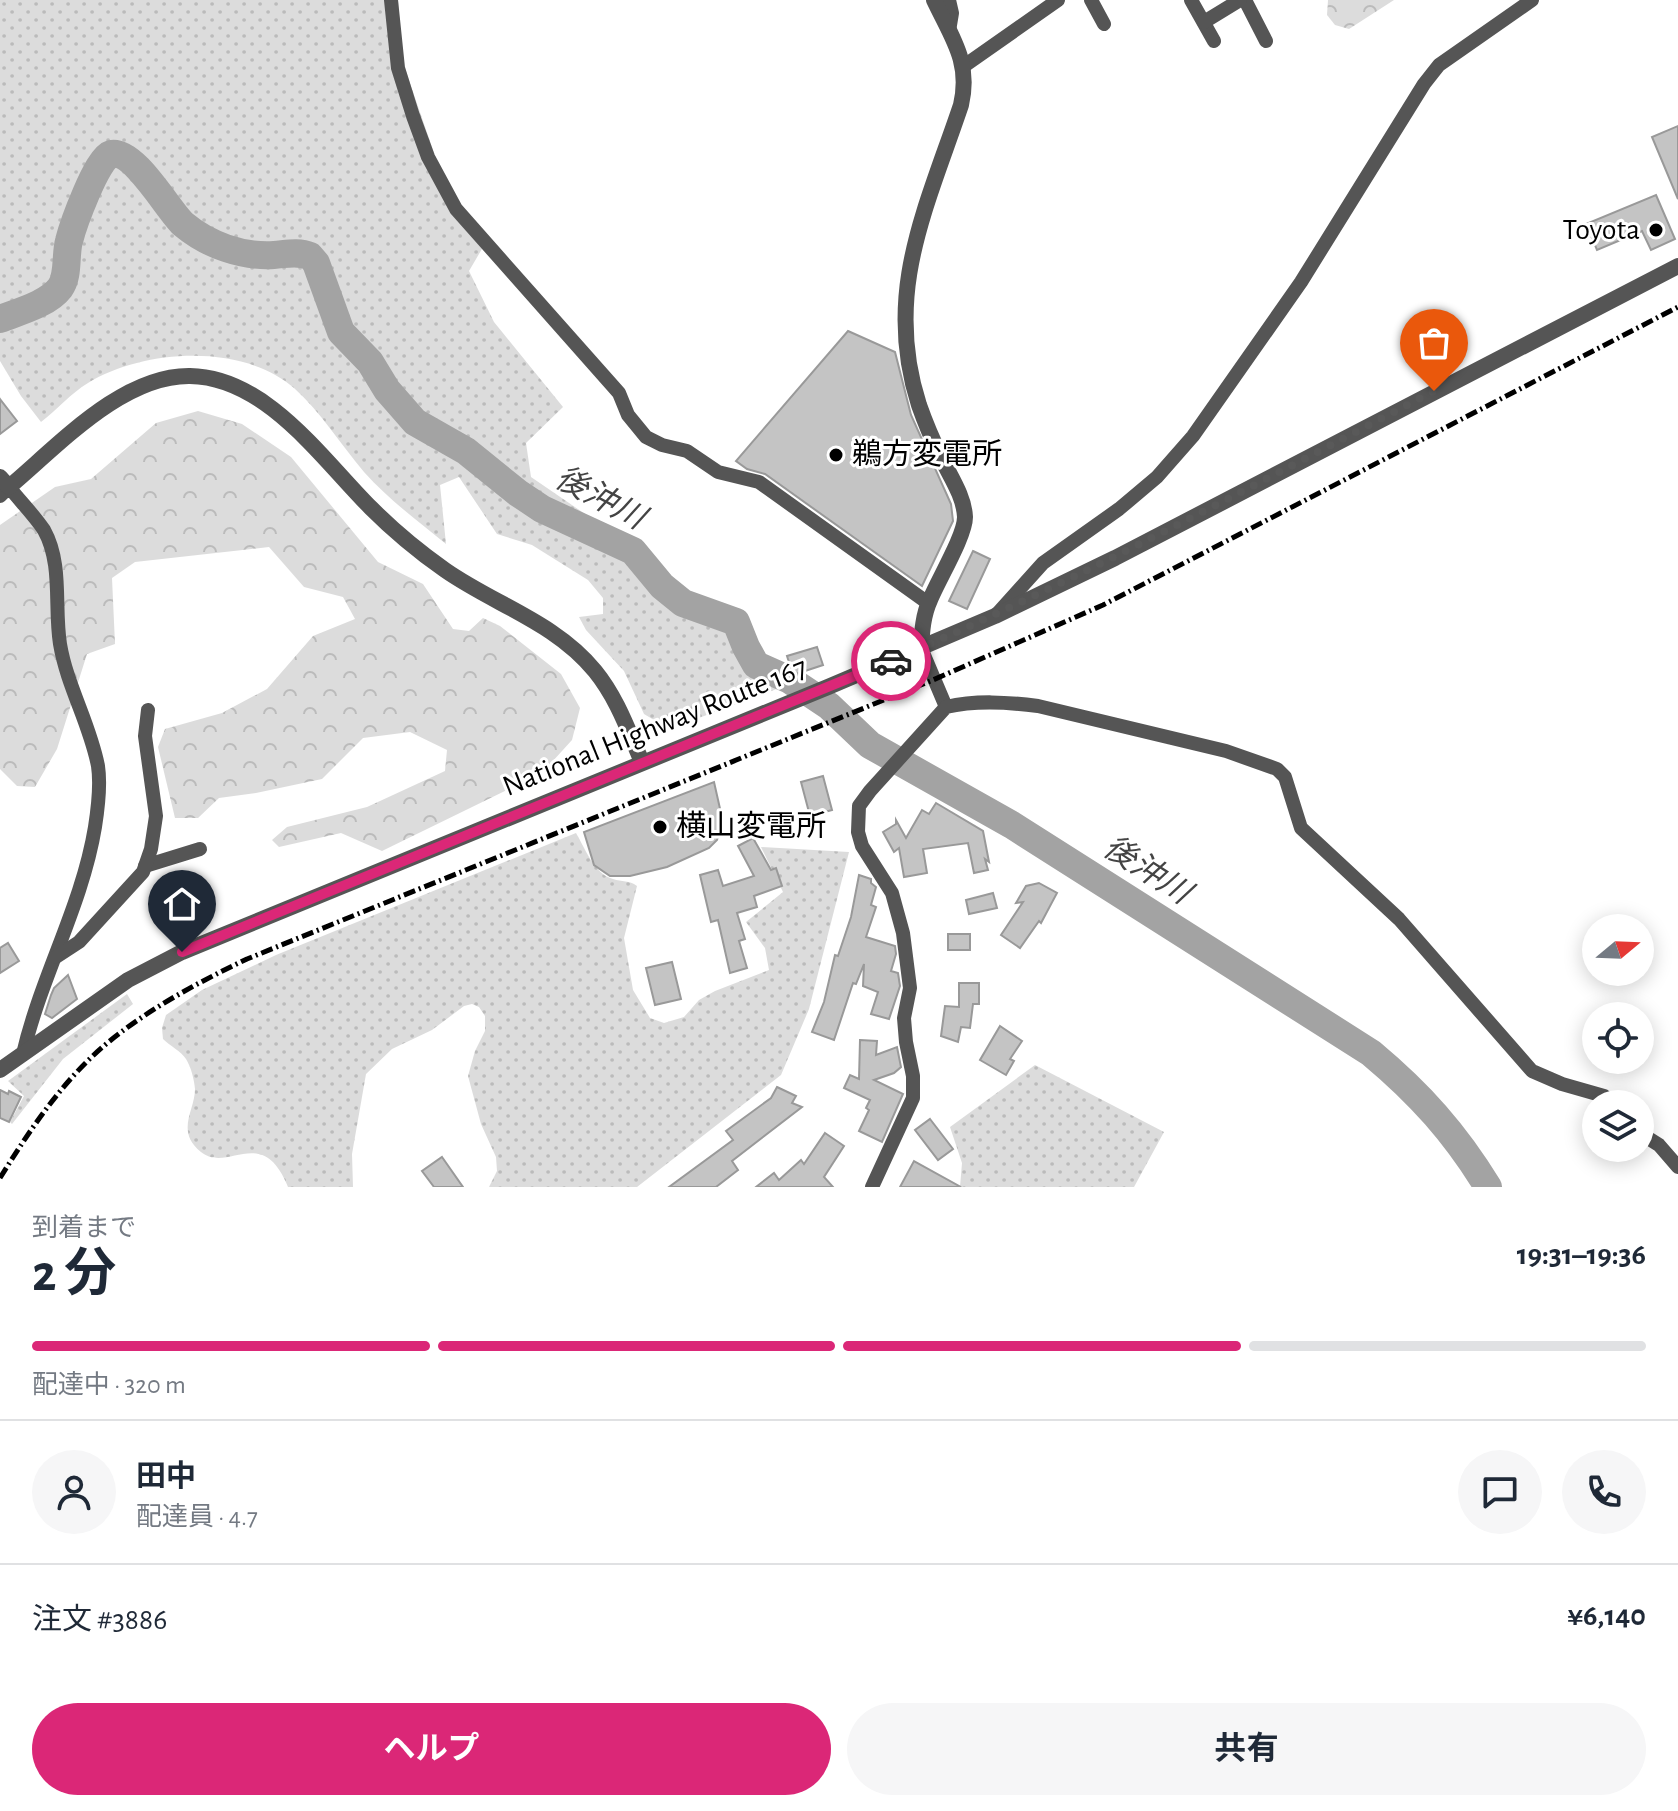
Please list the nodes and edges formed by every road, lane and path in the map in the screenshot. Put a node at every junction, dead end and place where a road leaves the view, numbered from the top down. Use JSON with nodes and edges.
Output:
{"nodes":[{"id":1,"x":391,"y":0,"type":"edge"},
{"id":2,"x":934,"y":0,"type":"edge"},
{"id":3,"x":949,"y":0,"type":"edge"},
{"id":4,"x":1058,"y":0,"type":"edge"},
{"id":5,"x":1091,"y":0,"type":"edge"},
{"id":6,"x":1191,"y":0,"type":"edge"},
{"id":7,"x":1243,"y":0,"type":"edge"},
{"id":8,"x":1532,"y":0,"type":"edge"},
{"id":9,"x":1204,"y":22,"type":"junction"},
{"id":10,"x":1104,"y":24,"type":"dead end"},
{"id":11,"x":949,"y":31,"type":"junction"},
{"id":12,"x":1214,"y":41,"type":"dead end"},
{"id":13,"x":1266,"y":41,"type":"dead end"},
{"id":14,"x":964,"y":66,"type":"junction"},
{"id":15,"x":1678,"y":266,"type":"edge"},
{"id":16,"x":3,"y":487,"type":"edge"},
{"id":17,"x":928,"y":603,"type":"junction"},
{"id":18,"x":995,"y":616,"type":"junction"},
{"id":19,"x":921,"y":648,"type":"junction"},
{"id":20,"x":946,"y":707,"type":"junction"},
{"id":21,"x":148,"y":710,"type":"dead end"},
{"id":22,"x":642,"y":762,"type":"junction"},
{"id":23,"x":200,"y":849,"type":"dead end"},
{"id":24,"x":145,"y":866,"type":"junction"},
{"id":25,"x":56,"y":957,"type":"junction"},
{"id":26,"x":23,"y":1054,"type":"junction"},
{"id":27,"x":0,"y":1070,"type":"edge"},
{"id":28,"x":1583,"y":1090,"type":"edge"},
{"id":29,"x":1654,"y":1142,"type":"edge"},
{"id":30,"x":1678,"y":1167,"type":"edge"},
{"id":31,"x":872,"y":1187,"type":"edge"}],
"edges":[{"from":1,"to":17,"type":"street"},
{"from":2,"to":11,"type":"street"},
{"from":3,"to":11,"type":"street"},
{"from":4,"to":14,"type":"street"},
{"from":5,"to":10,"type":"street"},
{"from":6,"to":9,"type":"street"},
{"from":7,"to":9,"type":"street"},
{"from":7,"to":13,"type":"street"},
{"from":8,"to":18,"type":"street"},
{"from":9,"to":12,"type":"street"},
{"from":11,"to":14,"type":"street"},
{"from":14,"to":17,"type":"street"},
{"from":15,"to":18,"type":"street","name":"National Highway Route 167"},
{"from":16,"to":22,"type":"street"},
{"from":16,"to":25,"type":"street"},
{"from":17,"to":19,"type":"street"},
{"from":18,"to":19,"type":"street","name":"National Highway Route 167"},
{"from":19,"to":20,"type":"street"},
{"from":19,"to":22,"type":"street","name":"National Highway Route 167"},
{"from":20,"to":28,"type":"street"},
{"from":20,"to":31,"type":"street"},
{"from":21,"to":24,"type":"street"},
{"from":22,"to":26,"type":"street","name":"National Highway Route 167"},
{"from":23,"to":24,"type":"street"},
{"from":24,"to":25,"type":"street"},
{"from":25,"to":26,"type":"street"},
{"from":26,"to":27,"type":"street","name":"National Highway Route 167"},
{"from":29,"to":30,"type":"street"}]}
